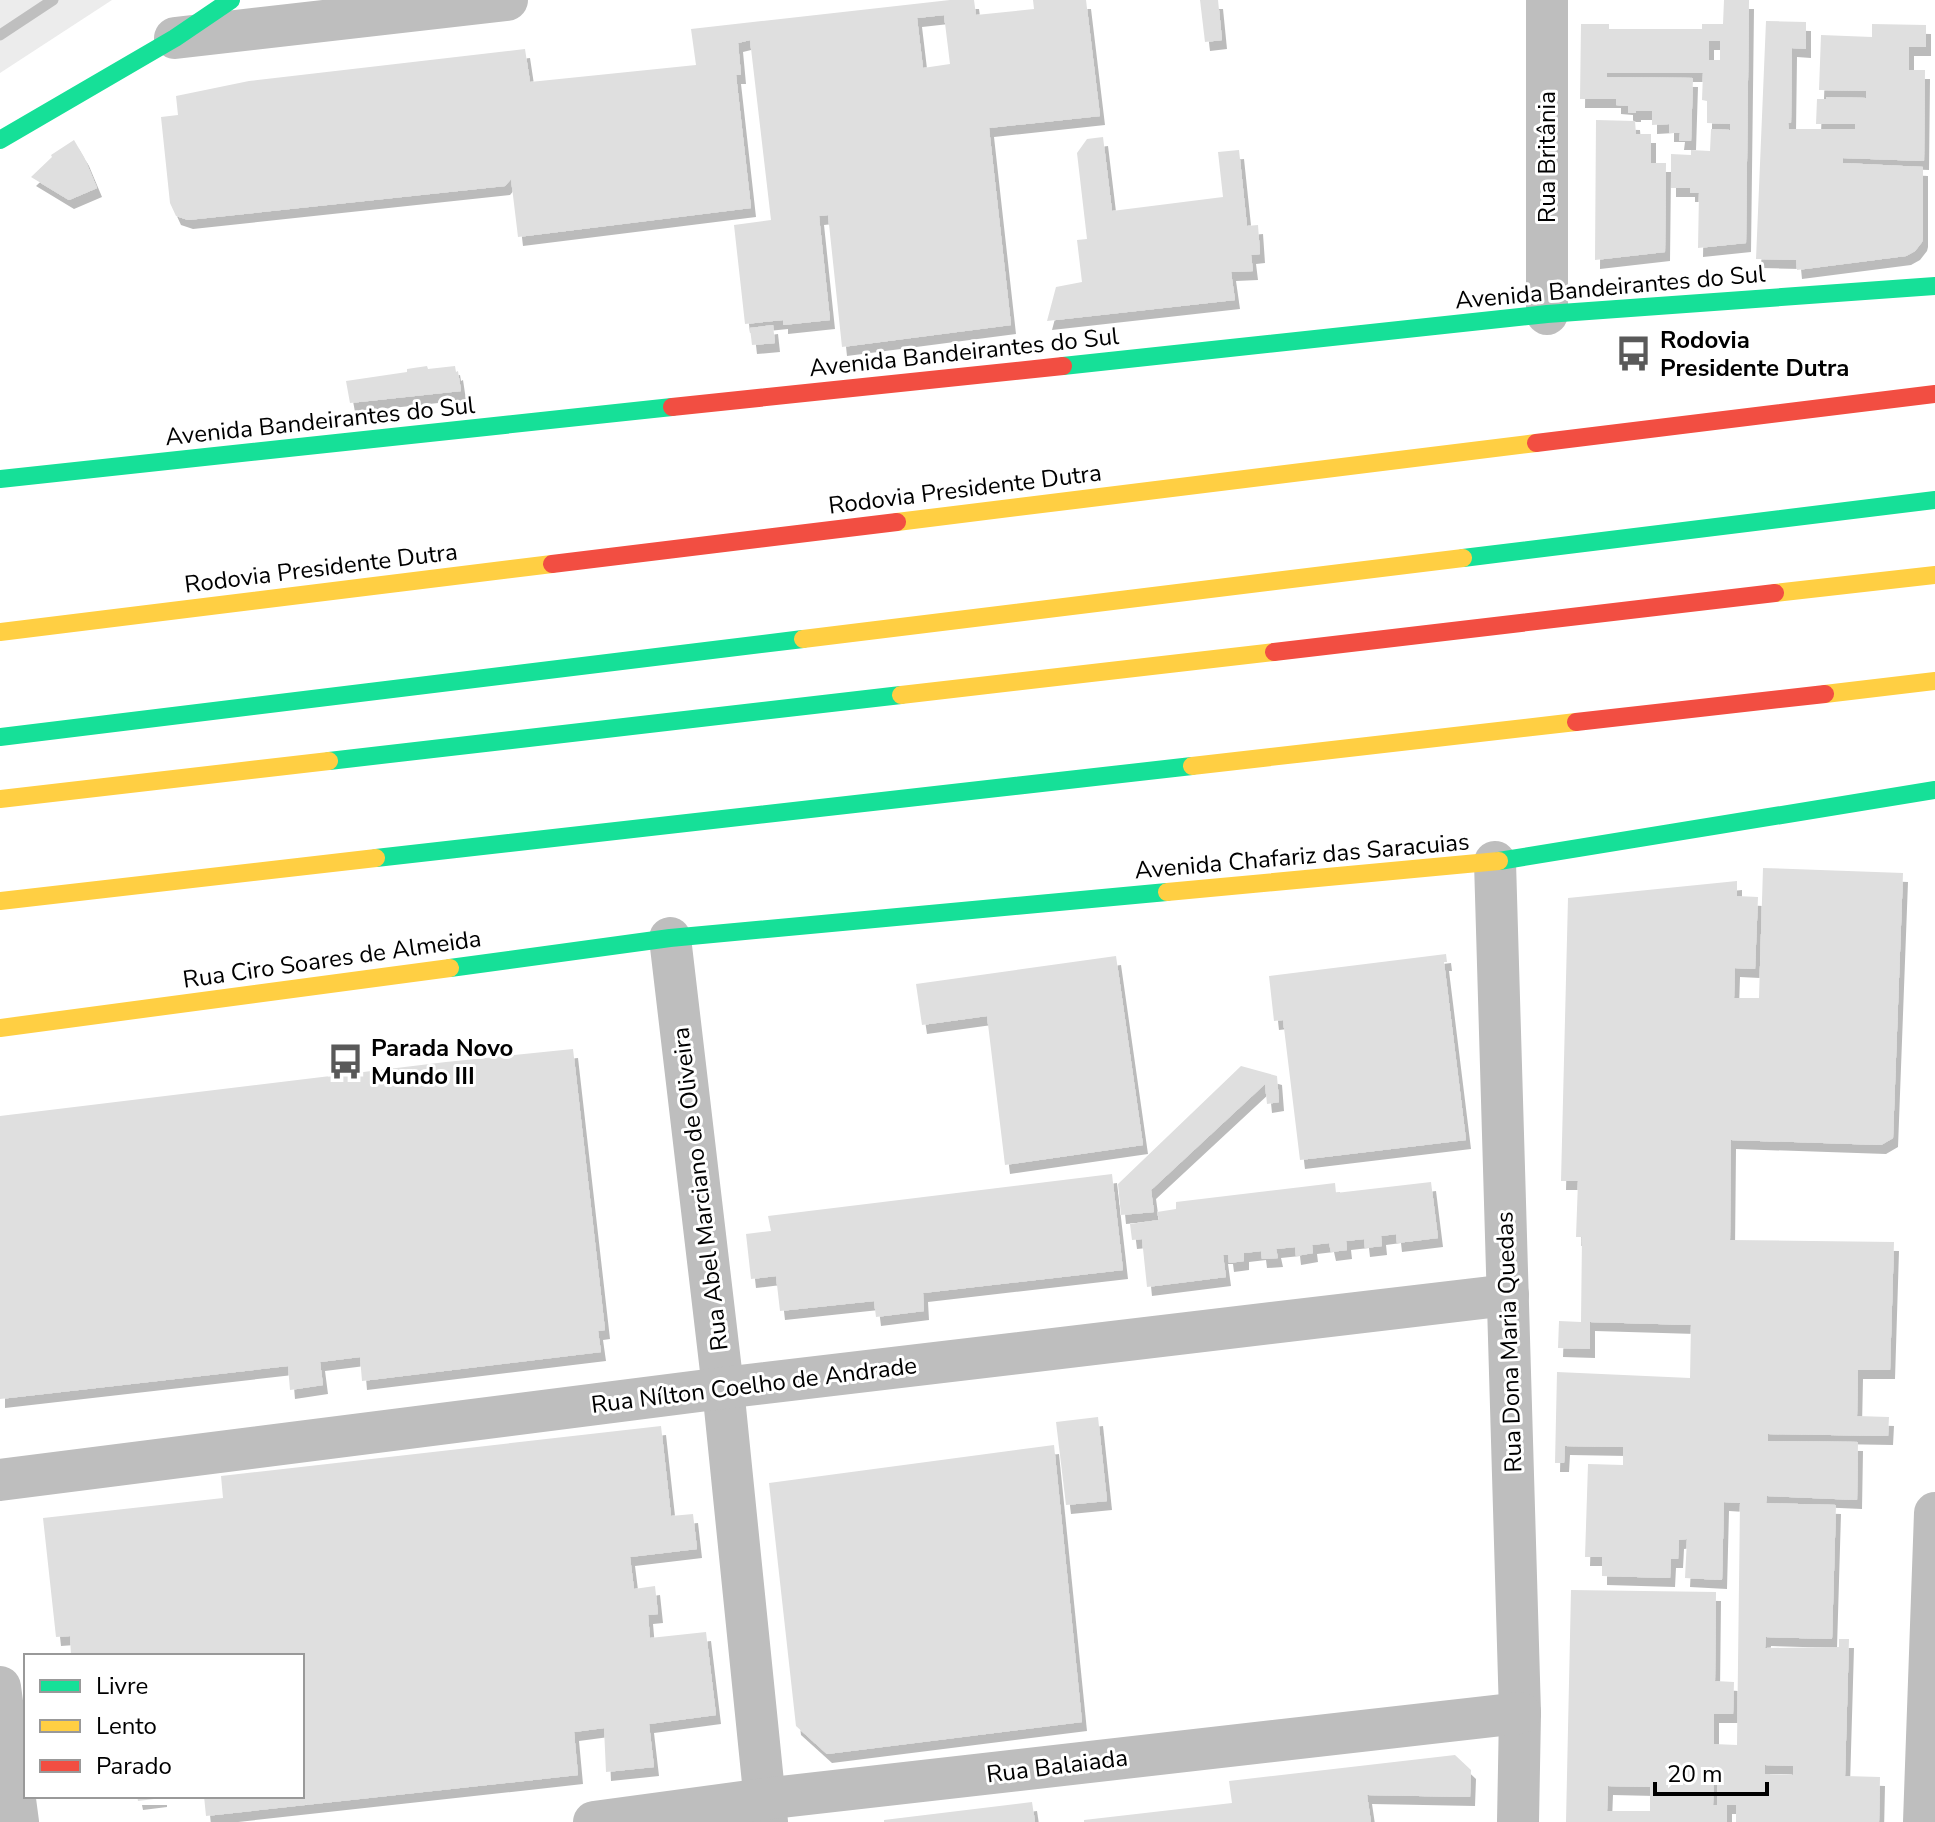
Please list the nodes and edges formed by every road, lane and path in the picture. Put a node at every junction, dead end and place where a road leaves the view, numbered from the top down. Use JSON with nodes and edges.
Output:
{"nodes":[{"id":1,"x":231,"y":0,"type":"edge"},
{"id":2,"x":507,"y":0,"type":"edge"},
{"id":3,"x":1547,"y":0,"type":"edge"},
{"id":4,"x":175,"y":38,"type":"junction"},
{"id":5,"x":0,"y":140,"type":"edge"},
{"id":6,"x":1935,"y":286,"type":"edge"},
{"id":7,"x":1547,"y":314,"type":"junction"},
{"id":8,"x":1935,"y":394,"type":"edge"},
{"id":9,"x":0,"y":479,"type":"edge"},
{"id":10,"x":1935,"y":500,"type":"edge"},
{"id":11,"x":1935,"y":575,"type":"edge"},
{"id":12,"x":0,"y":632,"type":"edge"},
{"id":13,"x":1935,"y":681,"type":"edge"},
{"id":14,"x":0,"y":737,"type":"edge"},
{"id":15,"x":1935,"y":790,"type":"edge"},
{"id":16,"x":0,"y":799,"type":"edge"},
{"id":17,"x":1495,"y":862,"type":"junction"},
{"id":18,"x":0,"y":901,"type":"edge"},
{"id":19,"x":670,"y":938,"type":"junction"},
{"id":20,"x":0,"y":1028,"type":"edge"},
{"id":21,"x":1508,"y":1295,"type":"junction"},
{"id":22,"x":723,"y":1388,"type":"junction"},
{"id":23,"x":0,"y":1480,"type":"edge"},
{"id":24,"x":1935,"y":1513,"type":"edge"},
{"id":25,"x":0,"y":1687,"type":"edge"},
{"id":26,"x":1520,"y":1713,"type":"junction"},
{"id":27,"x":766,"y":1811,"type":"edge"},
{"id":28,"x":18,"y":1822,"type":"edge"},
{"id":29,"x":594,"y":1822,"type":"edge"},
{"id":30,"x":1518,"y":1822,"type":"edge"},
{"id":31,"x":1924,"y":1822,"type":"edge"}],
"edges":[{"from":1,"to":4,"type":"main road"},
{"from":2,"to":4,"type":"street"},
{"from":3,"to":7,"type":"street","name":"Rua Britânia"},
{"from":4,"to":5,"type":"main road"},
{"from":6,"to":7,"type":"main road","name":"Avenida Bandeirantes do Sul"},
{"from":7,"to":9,"type":"main road","name":"Avenida Bandeirantes do Sul"},
{"from":8,"to":12,"type":"main road","name":"Rodovia Presidente Dutra"},
{"from":10,"to":14,"type":"main road"},
{"from":11,"to":16,"type":"main road"},
{"from":13,"to":18,"type":"main road"},
{"from":15,"to":17,"type":"main road","name":"Avenida Chafariz das Saracuias"},
{"from":17,"to":19,"type":"main road","name":"Avenida Chafariz das Saracuias"},
{"from":17,"to":21,"type":"street","name":"Rua Dona Maria Quedas"},
{"from":19,"to":20,"type":"main road","name":"Rua Ciro Soares de Almeida"},
{"from":19,"to":22,"type":"street","name":"Rua Abel Marciano de Oliveira"},
{"from":21,"to":22,"type":"street","name":"Rua Nílton Coelho de Andrade"},
{"from":21,"to":26,"type":"street","name":"Rua Dona Maria Quedas"},
{"from":22,"to":23,"type":"street","name":"Rua Nílton Coelho de Andrade"},
{"from":22,"to":27,"type":"street","name":"Rua Abel Marciano de Oliveira"},
{"from":24,"to":31,"type":"street"},
{"from":25,"to":28,"type":"street"},
{"from":26,"to":27,"type":"street","name":"Rua Balaiada"},
{"from":26,"to":30,"type":"street","name":"Rua Dona Maria Quedas"},
{"from":27,"to":29,"type":"street","name":"Rua Balaiada"}]}
